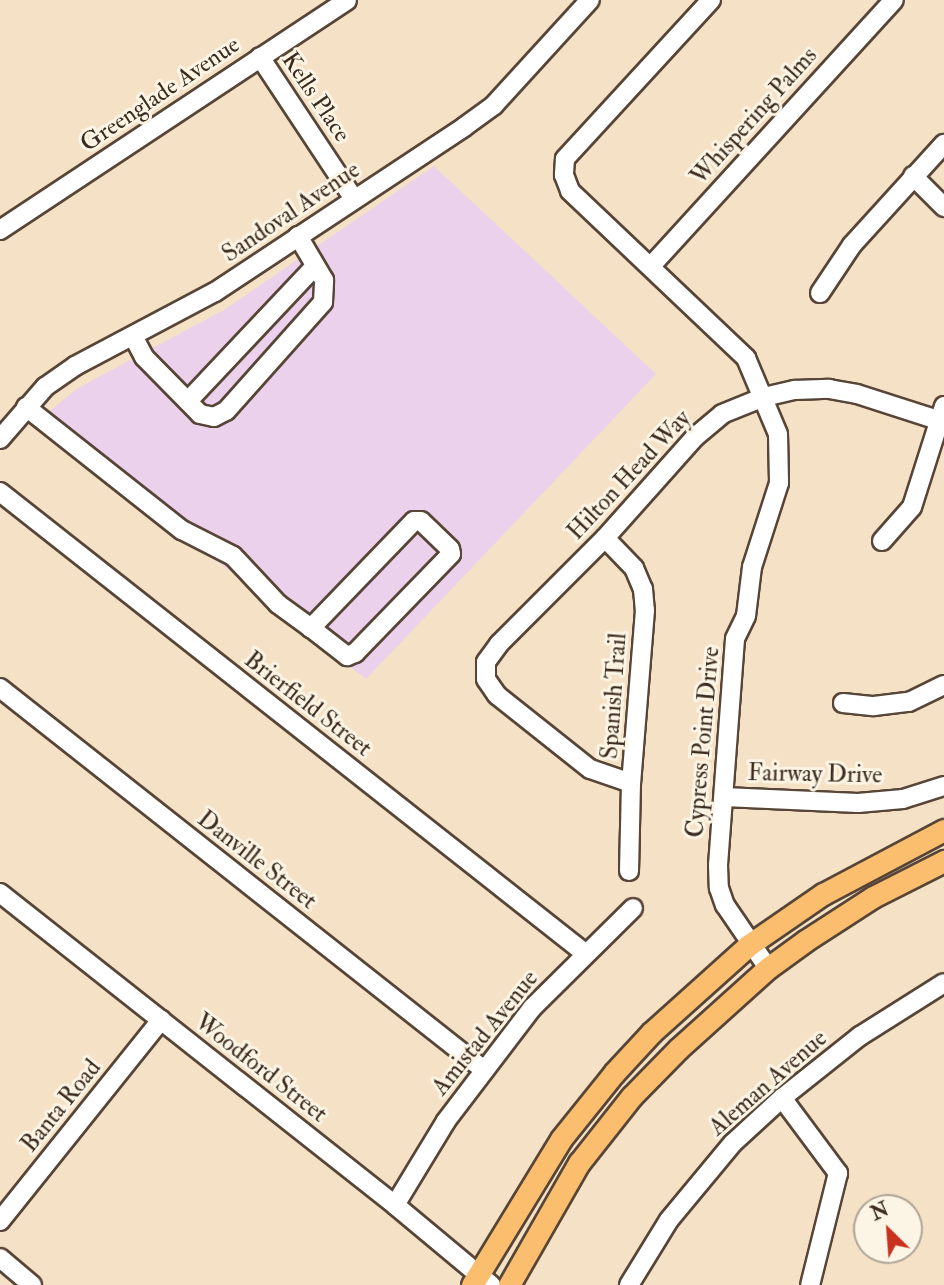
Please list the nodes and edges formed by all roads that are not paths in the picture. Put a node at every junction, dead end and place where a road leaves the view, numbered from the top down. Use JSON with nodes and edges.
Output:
{"nodes":[{"id":1,"x":347,"y":0,"type":"edge"},
{"id":2,"x":590,"y":0,"type":"edge"},
{"id":3,"x":711,"y":0,"type":"edge"},
{"id":4,"x":894,"y":0,"type":"edge"},
{"id":5,"x":260,"y":57,"type":"junction"},
{"id":6,"x":944,"y":144,"type":"edge"},
{"id":7,"x":913,"y":176,"type":"junction"},
{"id":8,"x":354,"y":199,"type":"junction"},
{"id":9,"x":944,"y":207,"type":"edge"},
{"id":10,"x":0,"y":230,"type":"edge"},
{"id":11,"x":298,"y":236,"type":"junction"},
{"id":12,"x":316,"y":266,"type":"junction"},
{"id":13,"x":651,"y":266,"type":"junction"},
{"id":14,"x":820,"y":293,"type":"dead end"},
{"id":15,"x":133,"y":336,"type":"junction"},
{"id":16,"x":764,"y":397,"type":"junction"},
{"id":17,"x":188,"y":401,"type":"junction"},
{"id":18,"x":26,"y":407,"type":"junction"},
{"id":19,"x":942,"y":416,"type":"edge"},
{"id":20,"x":0,"y":439,"type":"edge"},
{"id":21,"x":0,"y":492,"type":"edge"},
{"id":22,"x":604,"y":538,"type":"junction"},
{"id":23,"x":881,"y":541,"type":"dead end"},
{"id":24,"x":310,"y":628,"type":"junction"},
{"id":25,"x":944,"y":685,"type":"edge"},
{"id":26,"x":0,"y":688,"type":"edge"},
{"id":27,"x":843,"y":703,"type":"dead end"},
{"id":28,"x":631,"y":783,"type":"junction"},
{"id":29,"x":944,"y":786,"type":"edge"},
{"id":30,"x":724,"y":797,"type":"junction"},
{"id":31,"x":944,"y":830,"type":"edge"},
{"id":32,"x":944,"y":861,"type":"edge"},
{"id":33,"x":629,"y":871,"type":"dead end"},
{"id":34,"x":0,"y":892,"type":"edge"},
{"id":35,"x":633,"y":908,"type":"dead end"},
{"id":36,"x":750,"y":945,"type":"junction"},
{"id":37,"x":586,"y":954,"type":"junction"},
{"id":38,"x":768,"y":968,"type":"junction"},
{"id":39,"x":944,"y":983,"type":"edge"},
{"id":40,"x":161,"y":1020,"type":"junction"},
{"id":41,"x":484,"y":1070,"type":"junction"},
{"id":42,"x":782,"y":1098,"type":"junction"},
{"id":43,"x":395,"y":1205,"type":"junction"},
{"id":44,"x":0,"y":1221,"type":"edge"},
{"id":45,"x":0,"y":1258,"type":"edge"},
{"id":46,"x":480,"y":1281,"type":"edge"},
{"id":47,"x":32,"y":1285,"type":"edge"},
{"id":48,"x":509,"y":1285,"type":"edge"},
{"id":49,"x":629,"y":1285,"type":"edge"},
{"id":50,"x":810,"y":1285,"type":"edge"}],
"edges":[{"from":1,"to":5,"type":"street","name":"Greenglade Avenue"},
{"from":2,"to":8,"type":"street","name":"Sandoval Avenue"},
{"from":3,"to":13,"type":"street","name":"Cypress Point Drive"},
{"from":4,"to":13,"type":"street","name":"Whispering Palms"},
{"from":5,"to":8,"type":"street","name":"Kells Place"},
{"from":5,"to":10,"type":"street","name":"Greenglade Avenue"},
{"from":6,"to":7,"type":"street"},
{"from":7,"to":9,"type":"street"},
{"from":7,"to":14,"type":"street"},
{"from":8,"to":11,"type":"street","name":"Sandoval Avenue"},
{"from":11,"to":12,"type":"street"},
{"from":11,"to":15,"type":"street","name":"Sandoval Avenue"},
{"from":12,"to":17,"type":"street"},
{"from":12,"to":17,"type":"street"},
{"from":13,"to":16,"type":"street","name":"Cypress Point Drive"},
{"from":15,"to":17,"type":"street"},
{"from":15,"to":18,"type":"street","name":"Sandoval Avenue"},
{"from":16,"to":19,"type":"street","name":"Hilton Head Way"},
{"from":16,"to":22,"type":"street","name":"Hilton Head Way"},
{"from":16,"to":30,"type":"street","name":"Cypress Point Drive"},
{"from":18,"to":20,"type":"street","name":"Sandoval Avenue"},
{"from":18,"to":24,"type":"street"},
{"from":19,"to":23,"type":"street"},
{"from":21,"to":37,"type":"street","name":"Brierfield Street"},
{"from":22,"to":28,"type":"street","name":"Spanish Trail"},
{"from":22,"to":28,"type":"street","name":"Hilton Head Way"},
{"from":24,"to":24,"type":"street"},
{"from":25,"to":27,"type":"street"},
{"from":26,"to":41,"type":"street","name":"Danville Street"},
{"from":28,"to":33,"type":"street","name":"Spanish Trail"},
{"from":29,"to":30,"type":"street","name":"Fairway Drive"},
{"from":30,"to":36,"type":"street","name":"Cypress Point Drive"},
{"from":31,"to":36,"type":"main road"},
{"from":32,"to":38,"type":"main road"},
{"from":34,"to":40,"type":"street","name":"Woodford Street"},
{"from":35,"to":37,"type":"street","name":"Amistad Avenue"},
{"from":36,"to":38,"type":"street","name":"Cypress Point Drive"},
{"from":36,"to":46,"type":"main road"},
{"from":37,"to":41,"type":"street","name":"Amistad Avenue"},
{"from":38,"to":48,"type":"main road"},
{"from":39,"to":42,"type":"street","name":"Aleman Avenue"},
{"from":40,"to":43,"type":"street","name":"Woodford Street"},
{"from":40,"to":44,"type":"street","name":"Banta Road"},
{"from":41,"to":43,"type":"street","name":"Amistad Avenue"},
{"from":42,"to":49,"type":"street","name":"Aleman Avenue"},
{"from":42,"to":50,"type":"street"},
{"from":43,"to":46,"type":"street","name":"Woodford Street"},
{"from":45,"to":47,"type":"street"}]}
